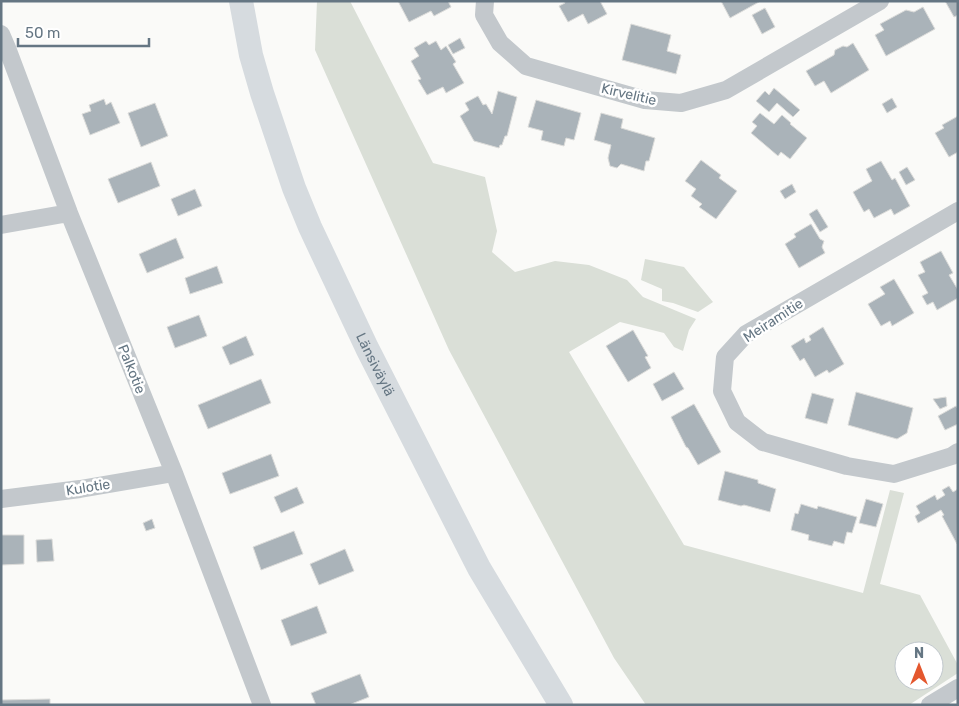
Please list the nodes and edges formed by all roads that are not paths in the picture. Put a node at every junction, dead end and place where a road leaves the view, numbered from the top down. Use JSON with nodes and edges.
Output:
{"nodes":[{"id":1,"x":241,"y":1,"type":"edge"},
{"id":2,"x":485,"y":1,"type":"edge"},
{"id":3,"x":880,"y":1,"type":"edge"},
{"id":4,"x":1,"y":34,"type":"edge"},
{"id":5,"x":958,"y":211,"type":"edge"},
{"id":6,"x":69,"y":213,"type":"junction"},
{"id":7,"x":1,"y":225,"type":"edge"},
{"id":8,"x":958,"y":452,"type":"edge"},
{"id":9,"x":174,"y":473,"type":"junction"},
{"id":10,"x":1,"y":500,"type":"edge"},
{"id":11,"x":958,"y":688,"type":"edge"},
{"id":12,"x":262,"y":705,"type":"edge"},
{"id":13,"x":561,"y":705,"type":"edge"},
{"id":14,"x":930,"y":705,"type":"edge"}],
"edges":[{"from":1,"to":13,"type":"main road","name":"Länsiväylä"},
{"from":2,"to":3,"type":"street","name":"Kirvelitie"},
{"from":4,"to":6,"type":"street","name":"Palkotie"},
{"from":5,"to":8,"type":"street","name":"Meiramitie"},
{"from":6,"to":7,"type":"street"},
{"from":6,"to":9,"type":"street","name":"Palkotie"},
{"from":9,"to":10,"type":"street","name":"Kulotie"},
{"from":9,"to":12,"type":"street","name":"Palkotie"},
{"from":11,"to":14,"type":"street"}]}
